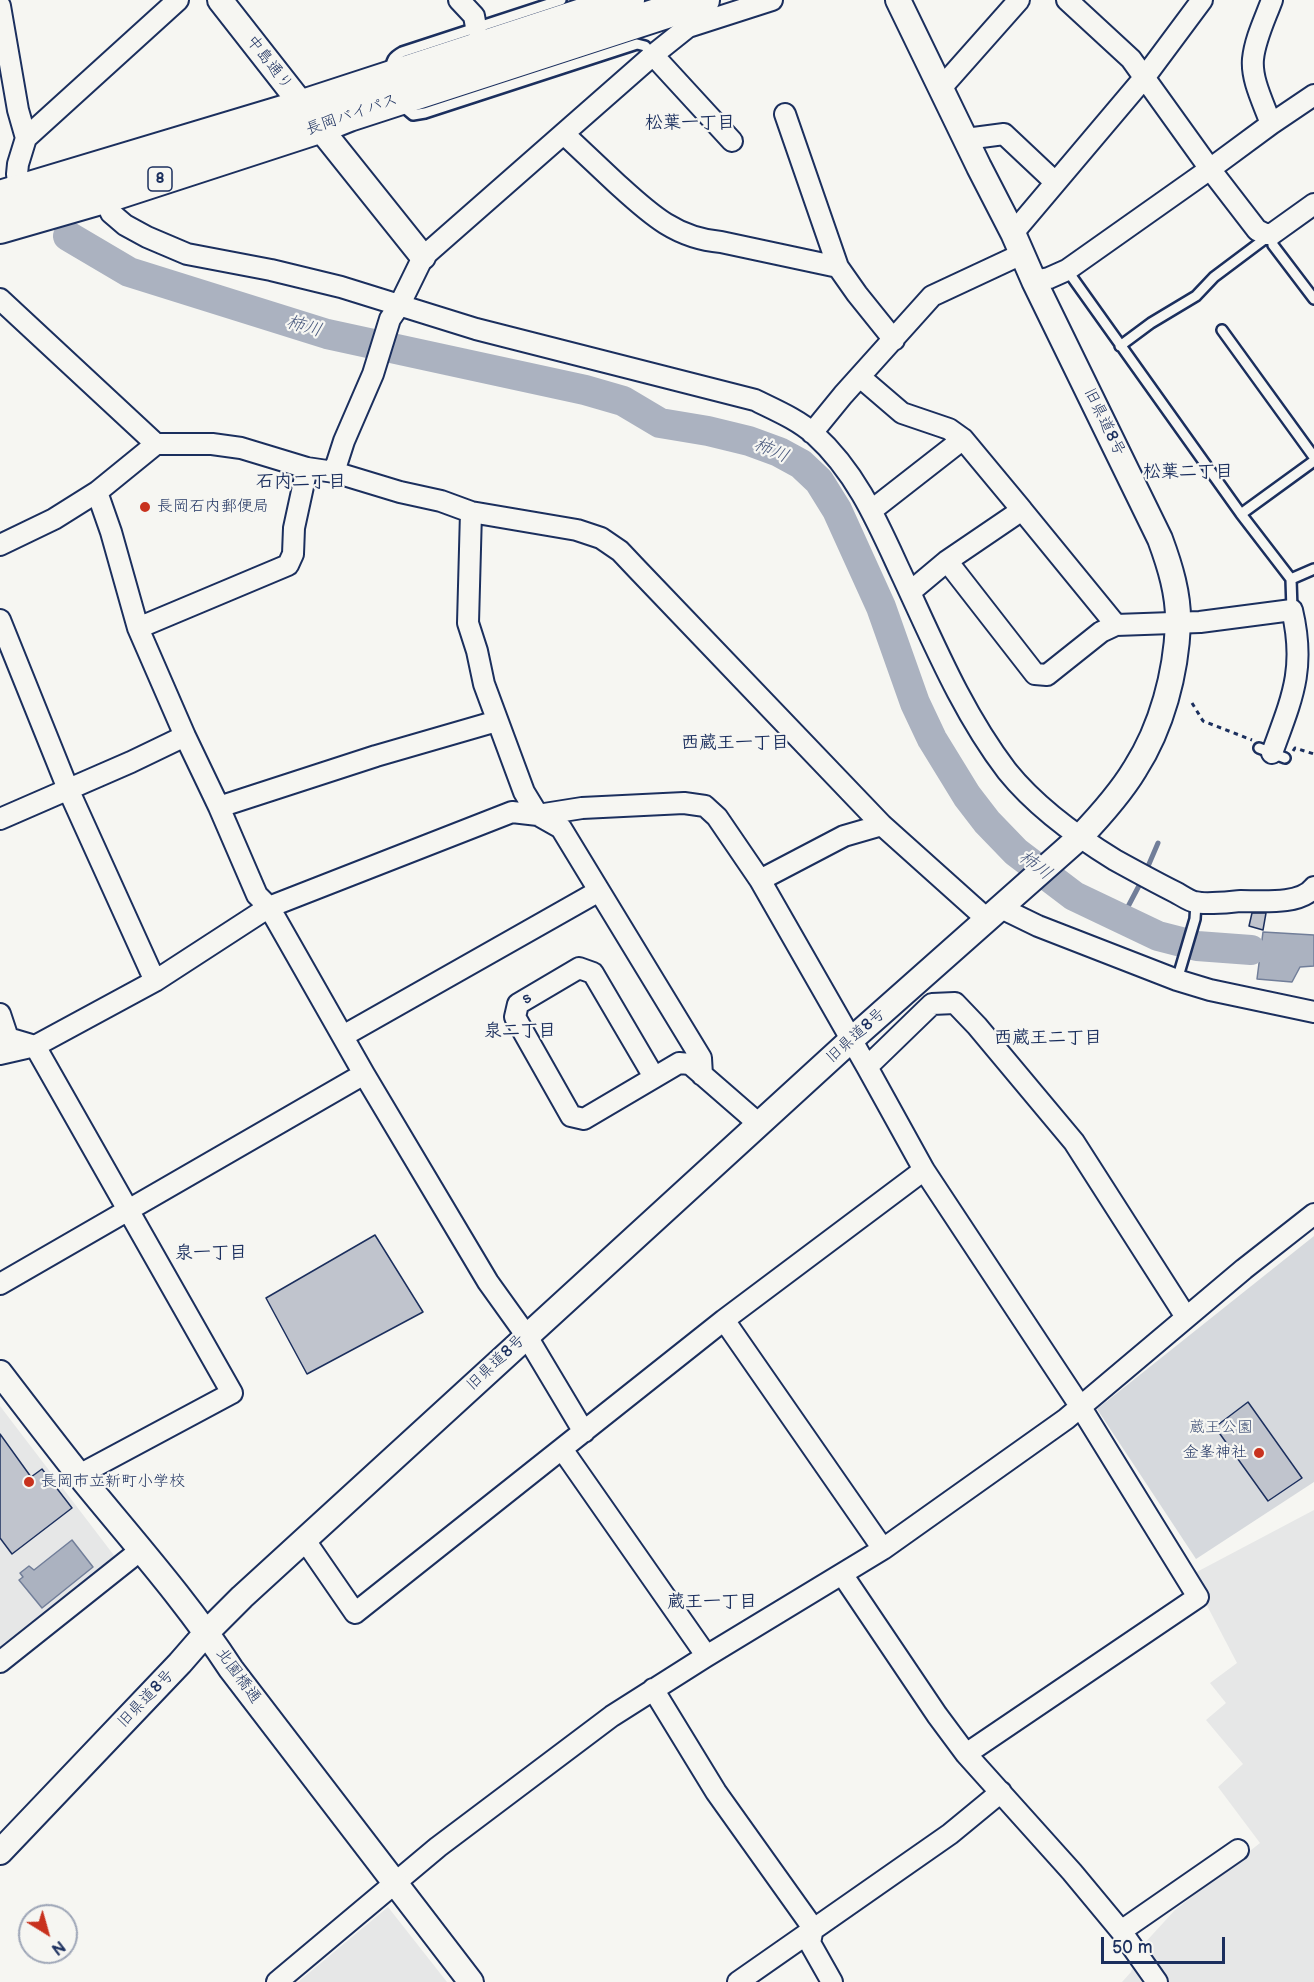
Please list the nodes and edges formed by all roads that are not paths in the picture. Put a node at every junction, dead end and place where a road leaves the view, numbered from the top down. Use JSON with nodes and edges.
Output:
{"nodes":[{"id":1,"x":178,"y":0,"type":"edge"},
{"id":2,"x":220,"y":0,"type":"edge"},
{"id":3,"x":459,"y":0,"type":"edge"},
{"id":4,"x":561,"y":0,"type":"edge"},
{"id":5,"x":628,"y":0,"type":"edge"},
{"id":6,"x":703,"y":0,"type":"edge"},
{"id":7,"x":772,"y":0,"type":"edge"},
{"id":8,"x":898,"y":0,"type":"edge"},
{"id":9,"x":1019,"y":0,"type":"edge"},
{"id":10,"x":1067,"y":0,"type":"edge"},
{"id":11,"x":1202,"y":0,"type":"edge"},
{"id":12,"x":1272,"y":0,"type":"edge"},
{"id":13,"x":0,"y":6,"type":"edge"},
{"id":14,"x":476,"y":27,"type":"junction"},
{"id":15,"x":653,"y":55,"type":"junction"},
{"id":16,"x":1144,"y":78,"type":"junction"},
{"id":17,"x":396,"y":87,"type":"junction"},
{"id":18,"x":941,"y":88,"type":"junction"},
{"id":19,"x":1314,"y":95,"type":"edge"},
{"id":20,"x":785,"y":114,"type":"dead end"},
{"id":21,"x":311,"y":116,"type":"junction"},
{"id":22,"x":1271,"y":124,"type":"junction"},
{"id":23,"x":564,"y":134,"type":"junction"},
{"id":24,"x":26,"y":138,"type":"junction"},
{"id":25,"x":966,"y":139,"type":"junction"},
{"id":26,"x":732,"y":141,"type":"dead end"},
{"id":27,"x":1210,"y":169,"type":"junction"},
{"id":28,"x":1055,"y":183,"type":"junction"},
{"id":29,"x":10,"y":194,"type":"edge"},
{"id":30,"x":104,"y":197,"type":"junction"},
{"id":31,"x":1314,"y":204,"type":"edge"},
{"id":32,"x":0,"y":227,"type":"edge"},
{"id":33,"x":1272,"y":234,"type":"junction"},
{"id":34,"x":1017,"y":244,"type":"junction"},
{"id":35,"x":423,"y":257,"type":"junction"},
{"id":36,"x":838,"y":267,"type":"junction"},
{"id":37,"x":1067,"y":270,"type":"junction"},
{"id":38,"x":1034,"y":280,"type":"junction"},
{"id":39,"x":0,"y":299,"type":"edge"},
{"id":40,"x":1314,"y":299,"type":"edge"},
{"id":41,"x":395,"y":313,"type":"junction"},
{"id":42,"x":1222,"y":330,"type":"dead end"},
{"id":43,"x":894,"y":340,"type":"junction"},
{"id":44,"x":1120,"y":346,"type":"junction"},
{"id":45,"x":860,"y":377,"type":"junction"},
{"id":46,"x":812,"y":433,"type":"junction"},
{"id":47,"x":963,"y":439,"type":"junction"},
{"id":48,"x":156,"y":444,"type":"junction"},
{"id":49,"x":1314,"y":459,"type":"edge"},
{"id":50,"x":307,"y":468,"type":"junction"},
{"id":51,"x":334,"y":472,"type":"junction"},
{"id":52,"x":97,"y":492,"type":"junction"},
{"id":53,"x":872,"y":510,"type":"junction"},
{"id":54,"x":1022,"y":510,"type":"junction"},
{"id":55,"x":471,"y":512,"type":"junction"},
{"id":56,"x":1241,"y":514,"type":"junction"},
{"id":57,"x":0,"y":544,"type":"edge"},
{"id":58,"x":947,"y":561,"type":"junction"},
{"id":59,"x":1314,"y":569,"type":"edge"},
{"id":60,"x":1291,"y":579,"type":"junction"},
{"id":61,"x":910,"y":592,"type":"junction"},
{"id":62,"x":1292,"y":610,"type":"junction"},
{"id":63,"x":0,"y":620,"type":"edge"},
{"id":64,"x":1178,"y":623,"type":"junction"},
{"id":65,"x":1116,"y":625,"type":"junction"},
{"id":66,"x":138,"y":628,"type":"junction"},
{"id":67,"x":497,"y":721,"type":"junction"},
{"id":68,"x":185,"y":736,"type":"junction"},
{"id":69,"x":1272,"y":753,"type":"road end"},
{"id":70,"x":68,"y":789,"type":"junction"},
{"id":71,"x":219,"y":807,"type":"junction"},
{"id":72,"x":538,"y":815,"type":"junction"},
{"id":73,"x":0,"y":819,"type":"edge"},
{"id":74,"x":882,"y":825,"type":"junction"},
{"id":75,"x":1076,"y":841,"type":"junction"},
{"id":76,"x":760,"y":880,"type":"junction"},
{"id":77,"x":1314,"y":887,"type":"edge"},
{"id":78,"x":599,"y":891,"type":"junction"},
{"id":79,"x":269,"y":907,"type":"junction"},
{"id":80,"x":1001,"y":908,"type":"junction"},
{"id":81,"x":1196,"y":911,"type":"junction"},
{"id":82,"x":1179,"y":975,"type":"junction"},
{"id":83,"x":155,"y":981,"type":"junction"},
{"id":84,"x":1314,"y":1012,"type":"edge"},
{"id":85,"x":0,"y":1014,"type":"edge"},
{"id":86,"x":343,"y":1036,"type":"junction"},
{"id":87,"x":851,"y":1040,"type":"junction"},
{"id":88,"x":35,"y":1046,"type":"junction"},
{"id":89,"x":0,"y":1054,"type":"edge"},
{"id":90,"x":867,"y":1067,"type":"junction"},
{"id":91,"x":364,"y":1074,"type":"junction"},
{"id":92,"x":702,"y":1075,"type":"junction"},
{"id":93,"x":654,"y":1077,"type":"junction"},
{"id":94,"x":759,"y":1124,"type":"junction"},
{"id":95,"x":924,"y":1170,"type":"junction"},
{"id":96,"x":128,"y":1210,"type":"junction"},
{"id":97,"x":1314,"y":1214,"type":"edge"},
{"id":98,"x":0,"y":1284,"type":"edge"},
{"id":99,"x":1186,"y":1317,"type":"junction"},
{"id":100,"x":724,"y":1320,"type":"junction"},
{"id":101,"x":526,"y":1335,"type":"junction"},
{"id":102,"x":0,"y":1373,"type":"edge"},
{"id":103,"x":1080,"y":1406,"type":"junction"},
{"id":104,"x":584,"y":1432,"type":"junction"},
{"id":105,"x":562,"y":1449,"type":"junction"},
{"id":106,"x":79,"y":1475,"type":"junction"},
{"id":107,"x":304,"y":1539,"type":"junction"},
{"id":108,"x":142,"y":1549,"type":"junction"},
{"id":109,"x":883,"y":1549,"type":"junction"},
{"id":110,"x":842,"y":1574,"type":"junction"},
{"id":111,"x":207,"y":1632,"type":"junction"},
{"id":112,"x":705,"y":1657,"type":"junction"},
{"id":113,"x":0,"y":1662,"type":"edge"},
{"id":114,"x":653,"y":1689,"type":"junction"},
{"id":115,"x":966,"y":1754,"type":"junction"},
{"id":116,"x":1001,"y":1792,"type":"junction"},
{"id":117,"x":1238,"y":1850,"type":"dead end"},
{"id":118,"x":0,"y":1852,"type":"edge"},
{"id":119,"x":396,"y":1883,"type":"junction"},
{"id":120,"x":813,"y":1928,"type":"junction"},
{"id":121,"x":1121,"y":1931,"type":"junction"},
{"id":122,"x":1151,"y":1980,"type":"edge"},
{"id":123,"x":277,"y":1982,"type":"edge"},
{"id":124,"x":471,"y":1982,"type":"edge"},
{"id":125,"x":738,"y":1982,"type":"edge"},
{"id":126,"x":832,"y":1982,"type":"edge"}],
"edges":[{"from":1,"to":24,"type":"street"},
{"from":2,"to":21,"type":"street","name":"中島通り"},
{"from":3,"to":14,"type":"street"},
{"from":4,"to":14,"type":"lane"},
{"from":5,"to":17,"type":"highway","name":"長岡バイパス","number":"8"},
{"from":6,"to":17,"type":"highway","name":"長岡バイパス","number":"8"},
{"from":7,"to":15,"type":"street"},
{"from":8,"to":18,"type":"street","name":"旧県道8号"},
{"from":9,"to":18,"type":"street"},
{"from":10,"to":16,"type":"street"},
{"from":11,"to":16,"type":"street"},
{"from":12,"to":22,"type":"street"},
{"from":13,"to":24,"type":"street"},
{"from":14,"to":17,"type":"lane"},
{"from":15,"to":17,"type":"lane"},
{"from":15,"to":23,"type":"street"},
{"from":15,"to":26,"type":"street"},
{"from":16,"to":27,"type":"street"},
{"from":16,"to":28,"type":"street"},
{"from":17,"to":21,"type":"highway","name":"長岡バイパス","number":"8"},
{"from":18,"to":25,"type":"street","name":"旧県道8号"},
{"from":19,"to":22,"type":"street"},
{"from":20,"to":36,"type":"street"},
{"from":21,"to":29,"type":"highway","name":"長岡バイパス","number":"8"},
{"from":21,"to":30,"type":"highway","name":"長岡バイパス","number":"8"},
{"from":21,"to":35,"type":"street","name":"中島通り"},
{"from":22,"to":27,"type":"street"},
{"from":23,"to":35,"type":"street"},
{"from":23,"to":36,"type":"street"},
{"from":24,"to":29,"type":"street"},
{"from":25,"to":28,"type":"street"},
{"from":25,"to":34,"type":"street","name":"旧県道8号"},
{"from":27,"to":33,"type":"street"},
{"from":27,"to":37,"type":"street"},
{"from":28,"to":34,"type":"street"},
{"from":30,"to":32,"type":"highway","name":"長岡バイパス","number":"8"},
{"from":30,"to":41,"type":"street"},
{"from":31,"to":33,"type":"street"},
{"from":33,"to":40,"type":"lane"},
{"from":33,"to":44,"type":"lane"},
{"from":34,"to":38,"type":"street","name":"旧県道8号"},
{"from":34,"to":43,"type":"street"},
{"from":35,"to":41,"type":"street"},
{"from":36,"to":43,"type":"street"},
{"from":37,"to":38,"type":"street"},
{"from":37,"to":44,"type":"lane"},
{"from":38,"to":64,"type":"street","name":"旧県道8号"},
{"from":39,"to":48,"type":"street"},
{"from":41,"to":46,"type":"street"},
{"from":41,"to":51,"type":"street"},
{"from":42,"to":49,"type":"lane"},
{"from":43,"to":45,"type":"street"},
{"from":44,"to":56,"type":"lane"},
{"from":45,"to":46,"type":"street"},
{"from":45,"to":47,"type":"street"},
{"from":46,"to":53,"type":"street"},
{"from":47,"to":53,"type":"street"},
{"from":47,"to":54,"type":"street"},
{"from":48,"to":50,"type":"street"},
{"from":48,"to":52,"type":"street"},
{"from":49,"to":56,"type":"lane"},
{"from":50,"to":51,"type":"street"},
{"from":50,"to":66,"type":"street"},
{"from":51,"to":55,"type":"street"},
{"from":52,"to":57,"type":"street"},
{"from":52,"to":66,"type":"street"},
{"from":53,"to":61,"type":"street"},
{"from":54,"to":58,"type":"street"},
{"from":54,"to":65,"type":"street"},
{"from":55,"to":67,"type":"street"},
{"from":55,"to":74,"type":"street"},
{"from":56,"to":60,"type":"lane"},
{"from":58,"to":61,"type":"street"},
{"from":58,"to":65,"type":"street"},
{"from":59,"to":60,"type":"lane"},
{"from":60,"to":62,"type":"lane"},
{"from":61,"to":75,"type":"street"},
{"from":62,"to":64,"type":"street"},
{"from":62,"to":69,"type":"street"},
{"from":63,"to":70,"type":"street"},
{"from":64,"to":65,"type":"street"},
{"from":64,"to":75,"type":"street","name":"旧県道8号"},
{"from":66,"to":68,"type":"street"},
{"from":67,"to":71,"type":"street"},
{"from":67,"to":72,"type":"street"},
{"from":68,"to":70,"type":"street"},
{"from":68,"to":71,"type":"street"},
{"from":70,"to":73,"type":"street"},
{"from":70,"to":83,"type":"street"},
{"from":71,"to":79,"type":"street"},
{"from":72,"to":76,"type":"street"},
{"from":72,"to":78,"type":"street"},
{"from":72,"to":79,"type":"street"},
{"from":74,"to":76,"type":"street"},
{"from":74,"to":80,"type":"street"},
{"from":75,"to":80,"type":"street","name":"旧県道8号"},
{"from":75,"to":81,"type":"street"},
{"from":76,"to":87,"type":"street"},
{"from":77,"to":81,"type":"street"},
{"from":78,"to":86,"type":"street"},
{"from":78,"to":92,"type":"street"},
{"from":79,"to":83,"type":"street"},
{"from":79,"to":86,"type":"street"},
{"from":80,"to":82,"type":"street"},
{"from":80,"to":87,"type":"street","name":"旧県道8号"},
{"from":81,"to":82,"type":"lane"},
{"from":82,"to":84,"type":"street"},
{"from":83,"to":88,"type":"street"},
{"from":85,"to":88,"type":"street"},
{"from":86,"to":91,"type":"street"},
{"from":87,"to":90,"type":"street"},
{"from":87,"to":94,"type":"street","name":"旧県道8号"},
{"from":88,"to":89,"type":"street"},
{"from":88,"to":96,"type":"street"},
{"from":90,"to":95,"type":"street"},
{"from":90,"to":99,"type":"street"},
{"from":91,"to":96,"type":"street"},
{"from":91,"to":101,"type":"street"},
{"from":92,"to":93,"type":"street","name":"s"},
{"from":92,"to":94,"type":"street","name":"s"},
{"from":93,"to":93,"type":"street","name":"s"},
{"from":94,"to":101,"type":"street","name":"旧県道8号"},
{"from":95,"to":100,"type":"street"},
{"from":95,"to":103,"type":"street"},
{"from":96,"to":98,"type":"street"},
{"from":96,"to":106,"type":"street"},
{"from":97,"to":99,"type":"street"},
{"from":99,"to":103,"type":"street"},
{"from":100,"to":104,"type":"street"},
{"from":100,"to":109,"type":"street"},
{"from":101,"to":104,"type":"street"},
{"from":101,"to":107,"type":"street","name":"旧県道8号"},
{"from":102,"to":106,"type":"street","name":"北園橋通"},
{"from":103,"to":109,"type":"street"},
{"from":103,"to":115,"type":"street"},
{"from":104,"to":105,"type":"street"},
{"from":105,"to":107,"type":"street"},
{"from":105,"to":112,"type":"street"},
{"from":106,"to":108,"type":"street","name":"北園橋通"},
{"from":107,"to":111,"type":"street","name":"旧県道8号"},
{"from":108,"to":111,"type":"street","name":"北園橋通"},
{"from":108,"to":113,"type":"street"},
{"from":109,"to":110,"type":"street"},
{"from":110,"to":112,"type":"street"},
{"from":110,"to":115,"type":"street"},
{"from":111,"to":118,"type":"street","name":"旧県道8号"},
{"from":111,"to":119,"type":"street","name":"北園橋通"},
{"from":112,"to":114,"type":"street"},
{"from":114,"to":119,"type":"street"},
{"from":114,"to":120,"type":"street"},
{"from":115,"to":116,"type":"street"},
{"from":116,"to":120,"type":"street"},
{"from":116,"to":121,"type":"street"},
{"from":117,"to":121,"type":"street"},
{"from":119,"to":123,"type":"street"},
{"from":119,"to":124,"type":"street","name":"北園橋通"},
{"from":120,"to":125,"type":"street"},
{"from":120,"to":126,"type":"street"},
{"from":121,"to":122,"type":"street"}]}
